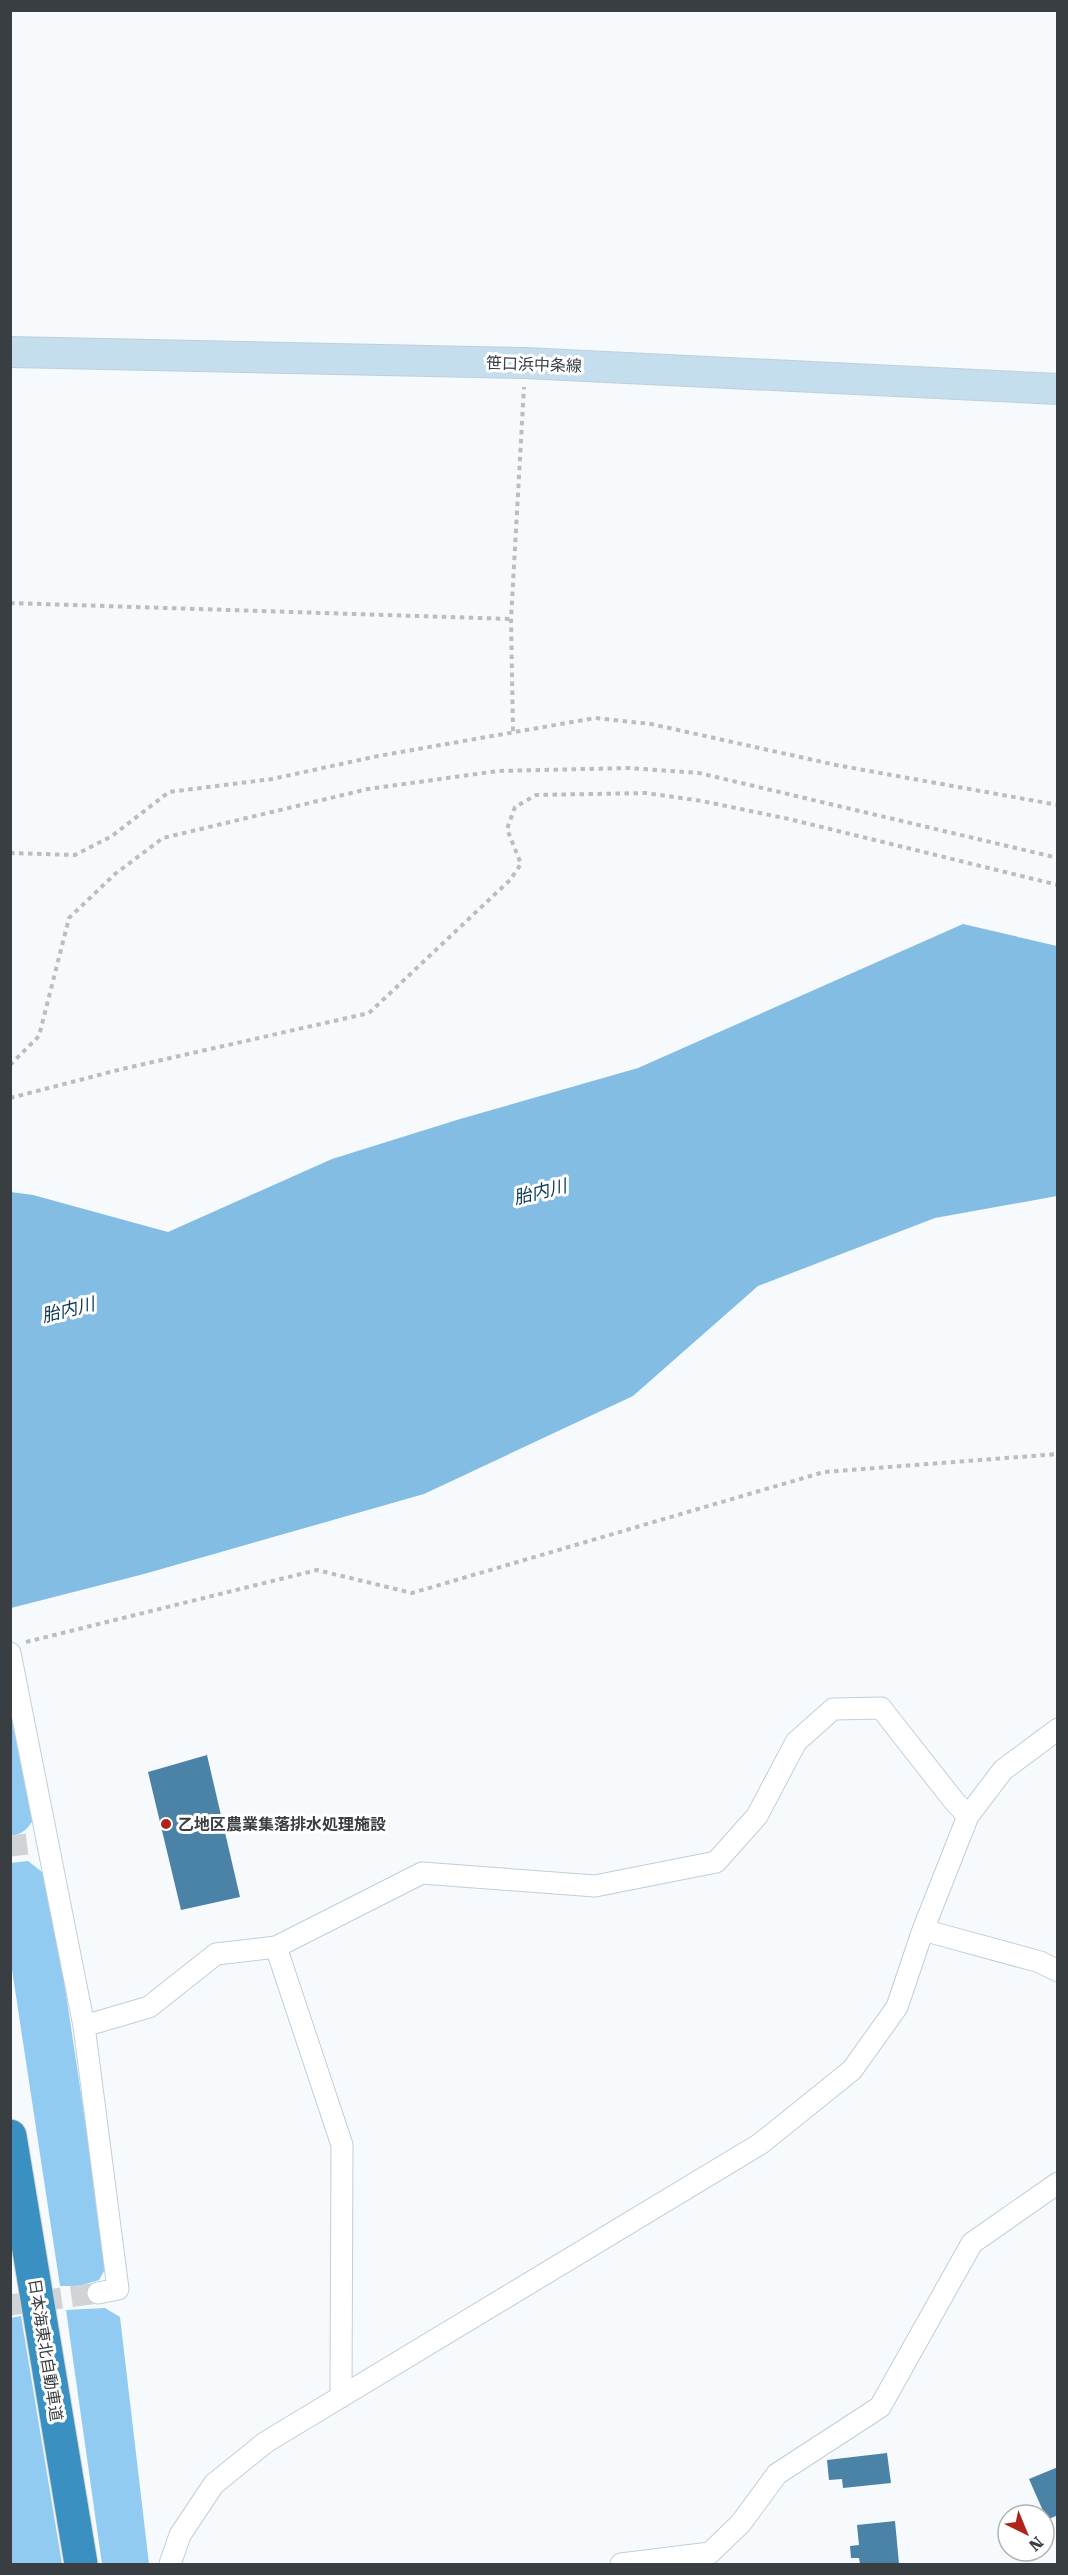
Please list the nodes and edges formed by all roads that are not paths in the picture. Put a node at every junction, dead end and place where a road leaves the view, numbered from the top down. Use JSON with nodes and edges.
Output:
{"nodes":[{"id":1,"x":10,"y":352,"type":"edge"},
{"id":2,"x":1058,"y":389,"type":"edge"},
{"id":3,"x":16,"y":1648,"type":"edge"},
{"id":4,"x":1058,"y":1729,"type":"edge"},
{"id":5,"x":968,"y":1816,"type":"junction"},
{"id":6,"x":923,"y":1930,"type":"junction"},
{"id":7,"x":276,"y":1947,"type":"junction"},
{"id":8,"x":1058,"y":1971,"type":"edge"},
{"id":9,"x":84,"y":2026,"type":"junction"},
{"id":10,"x":10,"y":2136,"type":"edge"},
{"id":11,"x":1058,"y":2183,"type":"edge"},
{"id":12,"x":98,"y":2293,"type":"tunnel mouth"},
{"id":13,"x":340,"y":2397,"type":"junction"},
{"id":14,"x":81,"y":2565,"type":"edge"},
{"id":15,"x":170,"y":2565,"type":"edge"},
{"id":16,"x":621,"y":2565,"type":"edge"}],
"edges":[{"from":1,"to":2,"type":"main road","name":"笹口浜中条線"},
{"from":3,"to":9,"type":"street"},
{"from":4,"to":5,"type":"street"},
{"from":5,"to":6,"type":"street"},
{"from":5,"to":7,"type":"street"},
{"from":6,"to":8,"type":"street"},
{"from":6,"to":13,"type":"street"},
{"from":7,"to":9,"type":"street"},
{"from":7,"to":13,"type":"street"},
{"from":9,"to":12,"type":"street"},
{"from":10,"to":14,"type":"highway","name":"日本海東北自動車道"},
{"from":11,"to":16,"type":"street"},
{"from":13,"to":15,"type":"street"}]}
